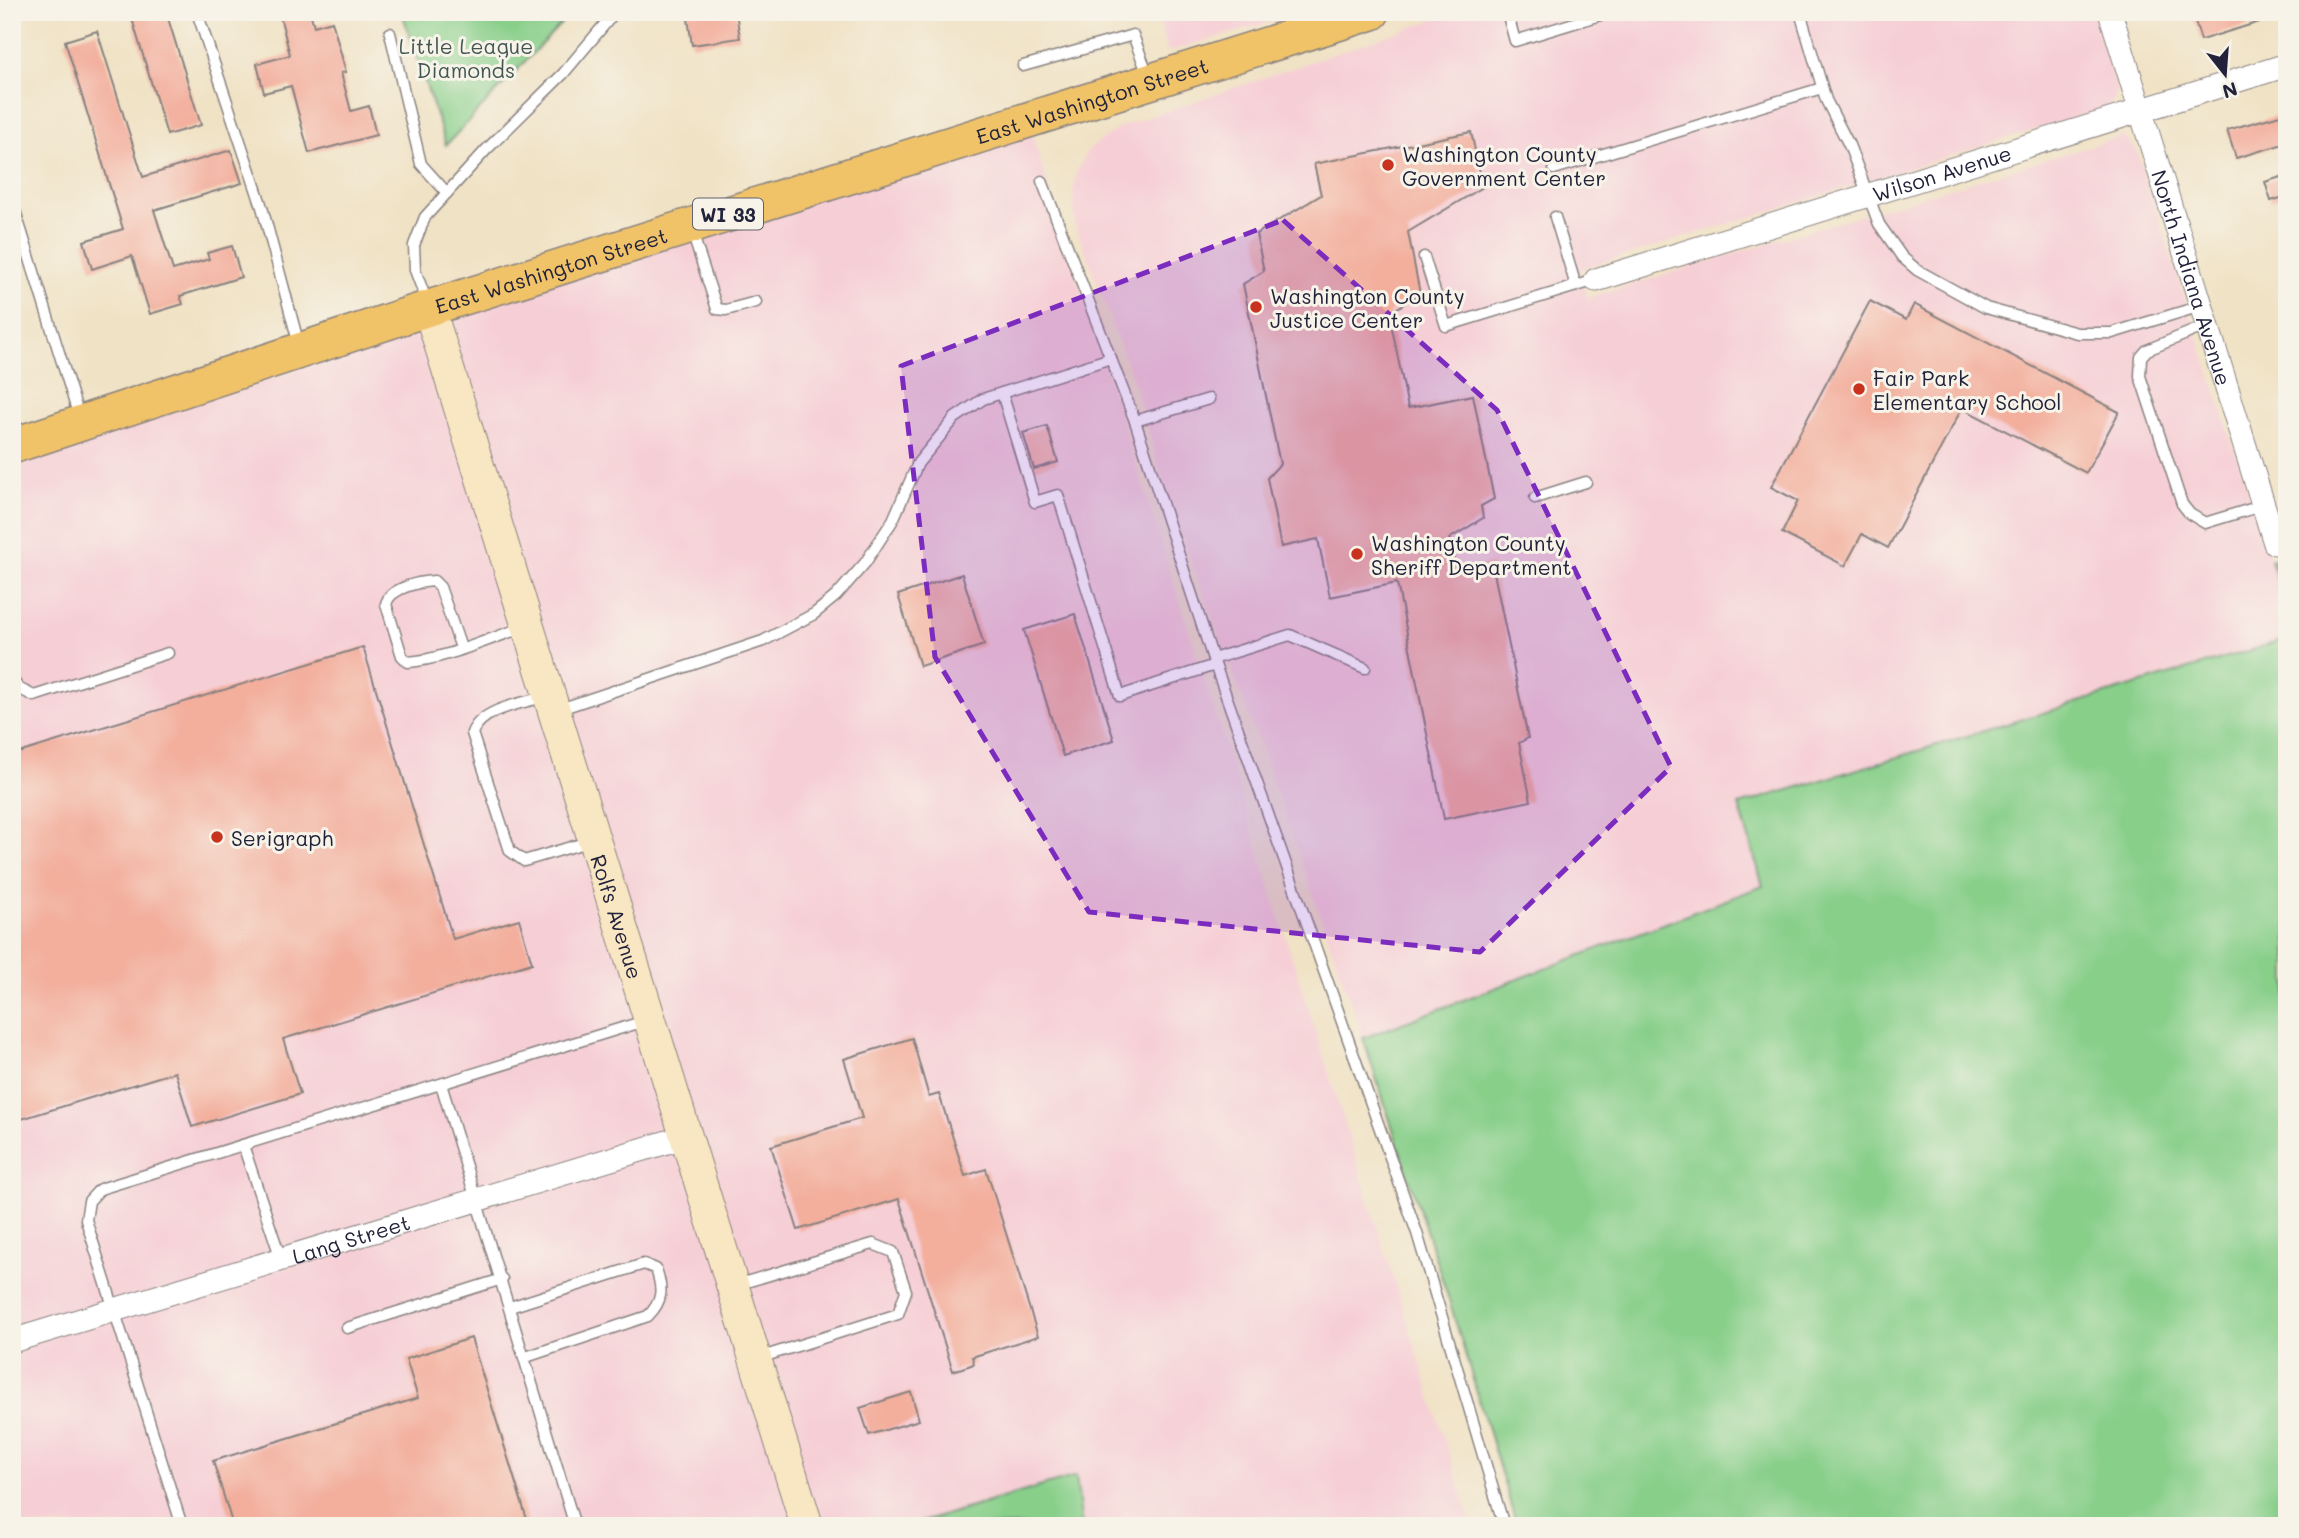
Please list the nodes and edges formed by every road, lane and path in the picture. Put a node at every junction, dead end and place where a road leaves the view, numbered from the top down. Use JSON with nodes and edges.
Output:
{"nodes":[{"id":1,"x":197,"y":12,"type":"edge"},
{"id":2,"x":615,"y":12,"type":"edge"},
{"id":3,"x":1372,"y":12,"type":"edge"},
{"id":4,"x":1507,"y":12,"type":"edge"},
{"id":5,"x":1610,"y":12,"type":"edge"},
{"id":6,"x":1800,"y":12,"type":"edge"},
{"id":7,"x":2110,"y":12,"type":"edge"},
{"id":8,"x":1289,"y":24,"type":"edge"},
{"id":9,"x":390,"y":33,"type":"dead end"},
{"id":10,"x":2287,"y":65,"type":"edge"},
{"id":11,"x":1023,"y":66,"type":"dead end"},
{"id":12,"x":1150,"y":81,"type":"junction"},
{"id":13,"x":1822,"y":88,"type":"junction"},
{"id":14,"x":2141,"y":111,"type":"junction"},
{"id":15,"x":1554,"y":169,"type":"dead end"},
{"id":16,"x":1042,"y":181,"type":"dead end"},
{"id":17,"x":447,"y":193,"type":"junction"},
{"id":18,"x":1867,"y":196,"type":"junction"},
{"id":19,"x":12,"y":201,"type":"edge"},
{"id":20,"x":1555,"y":216,"type":"dead end"},
{"id":21,"x":690,"y":226,"type":"junction"},
{"id":22,"x":1424,"y":257,"type":"dead end"},
{"id":23,"x":1586,"y":283,"type":"junction"},
{"id":24,"x":756,"y":302,"type":"dead end"},
{"id":25,"x":429,"y":308,"type":"junction"},
{"id":26,"x":2205,"y":315,"type":"junction"},
{"id":27,"x":301,"y":351,"type":"junction"},
{"id":28,"x":1111,"y":358,"type":"junction"},
{"id":29,"x":1002,"y":393,"type":"junction"},
{"id":30,"x":1209,"y":399,"type":"dead end"},
{"id":31,"x":1135,"y":421,"type":"junction"},
{"id":32,"x":81,"y":423,"type":"junction"},
{"id":33,"x":12,"y":446,"type":"edge"},
{"id":34,"x":1586,"y":482,"type":"dead end"},
{"id":35,"x":1535,"y":498,"type":"dead end"},
{"id":36,"x":2264,"y":505,"type":"junction"},
{"id":37,"x":2275,"y":543,"type":"dead end"},
{"id":38,"x":528,"y":626,"type":"junction"},
{"id":39,"x":461,"y":648,"type":"junction"},
{"id":40,"x":168,"y":653,"type":"dead end"},
{"id":41,"x":1214,"y":662,"type":"junction"},
{"id":42,"x":1365,"y":668,"type":"dead end"},
{"id":43,"x":12,"y":678,"type":"edge"},
{"id":44,"x":552,"y":703,"type":"junction"},
{"id":45,"x":595,"y":840,"type":"junction"},
{"id":46,"x":651,"y":1019,"type":"junction"},
{"id":47,"x":441,"y":1084,"type":"junction"},
{"id":48,"x":687,"y":1136,"type":"junction"},
{"id":49,"x":243,"y":1145,"type":"junction"},
{"id":50,"x":478,"y":1199,"type":"junction"},
{"id":51,"x":281,"y":1259,"type":"junction"},
{"id":52,"x":502,"y":1279,"type":"junction"},
{"id":53,"x":733,"y":1286,"type":"junction"},
{"id":54,"x":510,"y":1307,"type":"junction"},
{"id":55,"x":115,"y":1309,"type":"junction"},
{"id":56,"x":347,"y":1328,"type":"dead end"},
{"id":57,"x":12,"y":1340,"type":"edge"},
{"id":58,"x":526,"y":1357,"type":"junction"},
{"id":59,"x":755,"y":1359,"type":"junction"},
{"id":60,"x":182,"y":1526,"type":"edge"},
{"id":61,"x":575,"y":1526,"type":"edge"},
{"id":62,"x":807,"y":1526,"type":"edge"},
{"id":63,"x":1504,"y":1526,"type":"edge"}],
"edges":[{"from":1,"to":27,"type":"lane"},
{"from":2,"to":17,"type":"lane"},
{"from":3,"to":8,"type":"main road","name":"East Washington Street","number":"WI 33"},
{"from":4,"to":5,"type":"lane"},
{"from":6,"to":13,"type":"lane"},
{"from":7,"to":14,"type":"street","name":"North Indiana Avenue"},
{"from":8,"to":12,"type":"main road","name":"East Washington Street","number":"WI 33"},
{"from":9,"to":17,"type":"lane"},
{"from":10,"to":14,"type":"street","name":"Wilson Avenue"},
{"from":11,"to":12,"type":"lane"},
{"from":12,"to":21,"type":"main road","name":"East Washington Street","number":"WI 33"},
{"from":13,"to":15,"type":"lane"},
{"from":13,"to":18,"type":"lane"},
{"from":14,"to":18,"type":"street","name":"Wilson Avenue"},
{"from":14,"to":26,"type":"street","name":"North Indiana Avenue"},
{"from":16,"to":28,"type":"lane"},
{"from":17,"to":25,"type":"lane"},
{"from":18,"to":23,"type":"street","name":"Wilson Avenue"},
{"from":18,"to":26,"type":"lane"},
{"from":19,"to":32,"type":"lane"},
{"from":20,"to":23,"type":"lane"},
{"from":21,"to":24,"type":"lane"},
{"from":21,"to":25,"type":"main road","name":"East Washington Street","number":"WI 33"},
{"from":22,"to":23,"type":"lane"},
{"from":25,"to":27,"type":"main road","name":"East Washington Street","number":"WI 33"},
{"from":25,"to":38,"type":"street","name":"Rolfs Avenue"},
{"from":26,"to":36,"type":"street","name":"North Indiana Avenue"},
{"from":26,"to":36,"type":"lane"},
{"from":27,"to":32,"type":"main road","name":"East Washington Street","number":"WI 33"},
{"from":28,"to":29,"type":"lane"},
{"from":28,"to":31,"type":"lane"},
{"from":29,"to":41,"type":"lane"},
{"from":29,"to":44,"type":"lane"},
{"from":30,"to":31,"type":"lane"},
{"from":31,"to":41,"type":"lane"},
{"from":32,"to":33,"type":"main road","name":"East Washington Street","number":"WI 33"},
{"from":34,"to":35,"type":"lane"},
{"from":36,"to":37,"type":"street","name":"North Indiana Avenue"},
{"from":38,"to":39,"type":"lane"},
{"from":38,"to":44,"type":"street","name":"Rolfs Avenue"},
{"from":39,"to":39,"type":"lane"},
{"from":40,"to":43,"type":"lane"},
{"from":41,"to":42,"type":"lane"},
{"from":41,"to":63,"type":"lane"},
{"from":44,"to":45,"type":"street","name":"Rolfs Avenue"},
{"from":44,"to":45,"type":"lane"},
{"from":45,"to":46,"type":"street","name":"Rolfs Avenue"},
{"from":46,"to":47,"type":"lane"},
{"from":46,"to":48,"type":"street","name":"Rolfs Avenue"},
{"from":47,"to":49,"type":"lane"},
{"from":47,"to":50,"type":"lane"},
{"from":48,"to":50,"type":"street","name":"Lang Street"},
{"from":48,"to":53,"type":"street","name":"Rolfs Avenue"},
{"from":49,"to":51,"type":"lane"},
{"from":49,"to":55,"type":"lane"},
{"from":50,"to":51,"type":"street","name":"Lang Street"},
{"from":50,"to":52,"type":"lane"},
{"from":51,"to":55,"type":"street","name":"Lang Street"},
{"from":52,"to":54,"type":"lane"},
{"from":52,"to":56,"type":"lane"},
{"from":53,"to":59,"type":"street","name":"Rolfs Avenue"},
{"from":53,"to":59,"type":"lane"},
{"from":54,"to":58,"type":"lane"},
{"from":54,"to":58,"type":"lane"},
{"from":55,"to":57,"type":"street","name":"Lang Street"},
{"from":55,"to":60,"type":"lane"},
{"from":58,"to":61,"type":"lane"},
{"from":59,"to":62,"type":"street","name":"Rolfs Avenue"}]}
